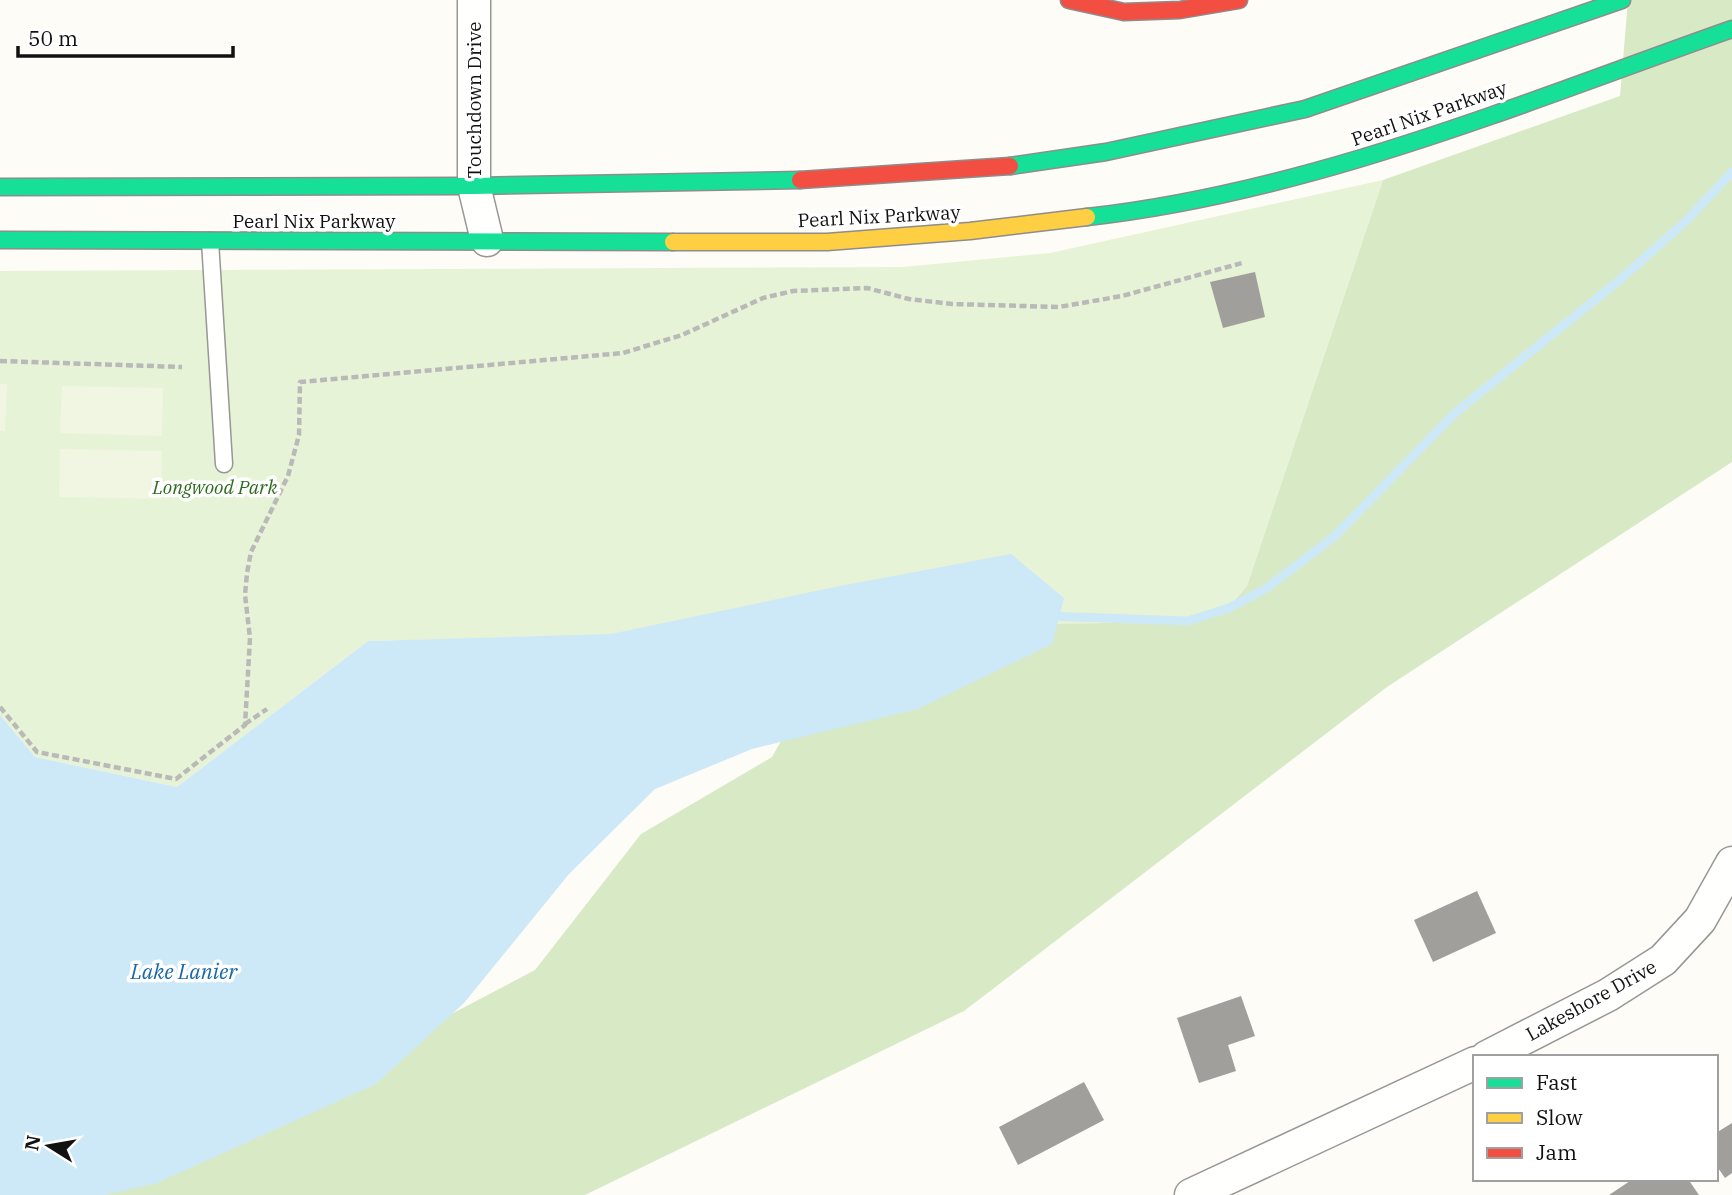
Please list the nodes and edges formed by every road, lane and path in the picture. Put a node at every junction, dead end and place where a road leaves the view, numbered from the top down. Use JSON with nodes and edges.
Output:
{"nodes":[{"id":1,"x":474,"y":0,"type":"edge"},
{"id":2,"x":1069,"y":0,"type":"edge"},
{"id":3,"x":1239,"y":0,"type":"edge"},
{"id":4,"x":1622,"y":0,"type":"edge"},
{"id":5,"x":1732,"y":29,"type":"edge"},
{"id":6,"x":474,"y":186,"type":"junction"},
{"id":7,"x":0,"y":187,"type":"edge"},
{"id":8,"x":0,"y":240,"type":"edge"},
{"id":9,"x":487,"y":240,"type":"junction"},
{"id":10,"x":211,"y":241,"type":"junction"},
{"id":11,"x":1242,"y":263,"type":"dead end"},
{"id":12,"x":0,"y":361,"type":"edge"},
{"id":13,"x":182,"y":367,"type":"dead end"},
{"id":14,"x":223,"y":464,"type":"dead end"},
{"id":15,"x":0,"y":707,"type":"edge"},
{"id":16,"x":267,"y":709,"type":"dead end"},
{"id":17,"x":245,"y":725,"type":"junction"},
{"id":18,"x":1732,"y":863,"type":"edge"},
{"id":19,"x":1491,"y":1055,"type":"edge"},
{"id":20,"x":1473,"y":1064,"type":"edge"},
{"id":21,"x":1191,"y":1195,"type":"edge"}],
"edges":[{"from":1,"to":6,"type":"street","name":"Touchdown Drive"},
{"from":2,"to":3,"type":"street"},
{"from":4,"to":6,"type":"street","name":"Pearl Nix Parkway"},
{"from":5,"to":9,"type":"street","name":"Pearl Nix Parkway"},
{"from":6,"to":7,"type":"street","name":"Pearl Nix Parkway"},
{"from":6,"to":9,"type":"street","name":"Touchdown Drive"},
{"from":8,"to":10,"type":"street","name":"Pearl Nix Parkway"},
{"from":9,"to":10,"type":"street","name":"Pearl Nix Parkway"},
{"from":10,"to":14,"type":"lane"},
{"from":11,"to":17,"type":"path"},
{"from":12,"to":13,"type":"path"},
{"from":15,"to":17,"type":"path"},
{"from":16,"to":17,"type":"path"},
{"from":18,"to":19,"type":"street","name":"Lakeshore Drive"},
{"from":20,"to":21,"type":"street"}]}
